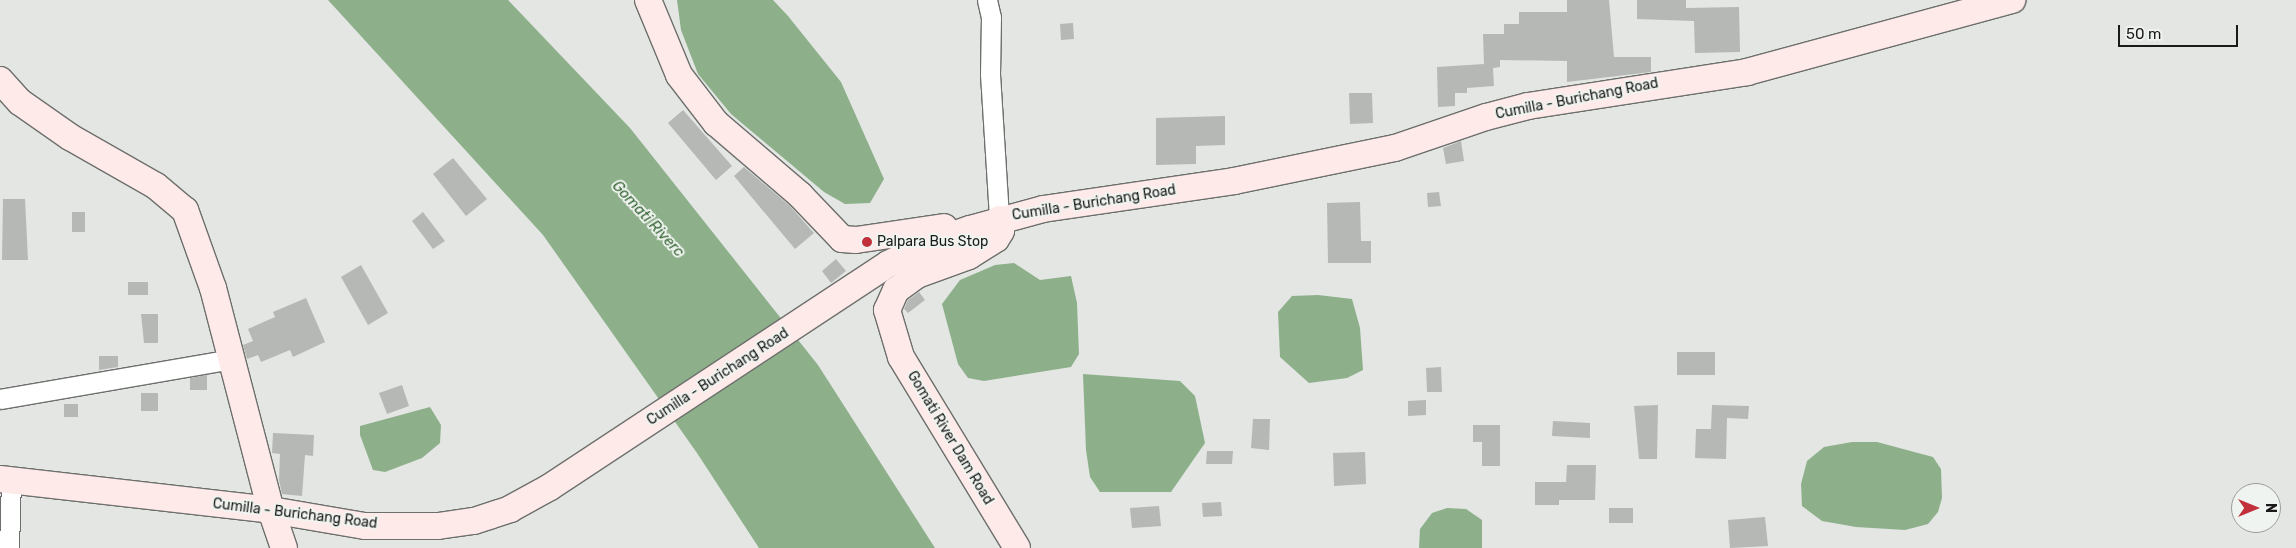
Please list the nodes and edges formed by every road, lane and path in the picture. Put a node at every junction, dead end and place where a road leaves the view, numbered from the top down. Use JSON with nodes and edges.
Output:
{"nodes":[{"id":1,"x":648,"y":0,"type":"edge"},
{"id":2,"x":987,"y":0,"type":"edge"},
{"id":3,"x":2012,"y":0,"type":"edge"},
{"id":4,"x":0,"y":80,"type":"edge"},
{"id":5,"x":999,"y":219,"type":"junction"},
{"id":6,"x":231,"y":359,"type":"junction"},
{"id":7,"x":0,"y":399,"type":"edge"},
{"id":8,"x":5,"y":480,"type":"edge"},
{"id":9,"x":271,"y":510,"type":"junction"},
{"id":10,"x":9,"y":548,"type":"edge"},
{"id":11,"x":284,"y":548,"type":"edge"},
{"id":12,"x":1017,"y":548,"type":"edge"}],
"edges":[{"from":1,"to":5,"type":"main road"},
{"from":2,"to":5,"type":"street"},
{"from":3,"to":5,"type":"main road","name":"Cumilla - Burichang Road"},
{"from":4,"to":6,"type":"main road"},
{"from":5,"to":9,"type":"main road","name":"Cumilla - Burichang Road"},
{"from":5,"to":12,"type":"main road","name":"Gomati River Dam Road"},
{"from":6,"to":7,"type":"street"},
{"from":6,"to":9,"type":"main road"},
{"from":8,"to":9,"type":"main road","name":"Cumilla - Burichang Road"},
{"from":8,"to":10,"type":"street"},
{"from":9,"to":11,"type":"main road"}]}
